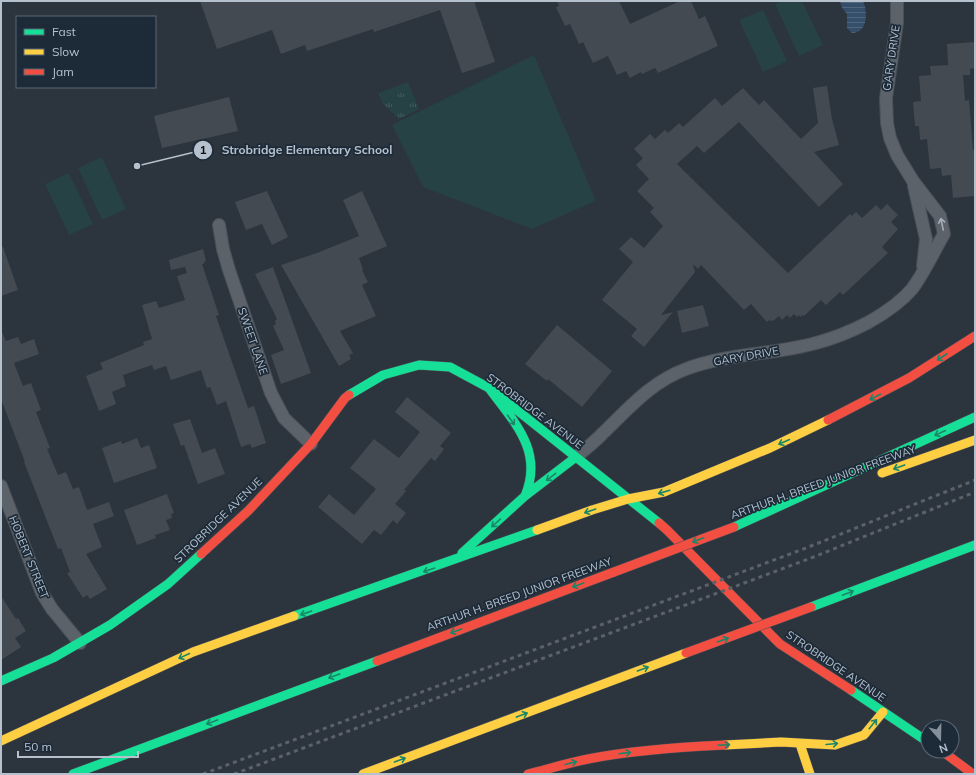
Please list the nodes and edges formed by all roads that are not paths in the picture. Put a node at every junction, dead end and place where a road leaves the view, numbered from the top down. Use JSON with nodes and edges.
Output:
{"nodes":[{"id":1,"x":897,"y":1,"type":"edge"},
{"id":2,"x":913,"y":181,"type":"junction"},
{"id":3,"x":219,"y":225,"type":"dead end"},
{"id":4,"x":922,"y":272,"type":"junction"},
{"id":5,"x":975,"y":336,"type":"edge"},
{"id":6,"x":488,"y":388,"type":"junction"},
{"id":7,"x":975,"y":417,"type":"edge"},
{"id":8,"x":975,"y":440,"type":"edge"},
{"id":9,"x":311,"y":444,"type":"junction"},
{"id":10,"x":576,"y":457,"type":"junction"},
{"id":11,"x":873,"y":477,"type":"dead end"},
{"id":12,"x":1,"y":486,"type":"edge"},
{"id":13,"x":844,"y":487,"type":"dead end"},
{"id":14,"x":525,"y":496,"type":"junction"},
{"id":15,"x":628,"y":499,"type":"junction"},
{"id":16,"x":734,"y":527,"type":"junction"},
{"id":17,"x":975,"y":545,"type":"edge"},
{"id":18,"x":450,"y":562,"type":"junction"},
{"id":19,"x":80,"y":643,"type":"junction"},
{"id":20,"x":1,"y":682,"type":"edge"},
{"id":21,"x":883,"y":712,"type":"junction"},
{"id":22,"x":920,"y":736,"type":"edge"},
{"id":23,"x":1,"y":741,"type":"edge"},
{"id":24,"x":800,"y":744,"type":"junction"},
{"id":25,"x":953,"y":759,"type":"edge"},
{"id":26,"x":73,"y":774,"type":"edge"},
{"id":27,"x":363,"y":774,"type":"edge"},
{"id":28,"x":528,"y":774,"type":"edge"},
{"id":29,"x":810,"y":774,"type":"edge"},
{"id":30,"x":974,"y":774,"type":"edge"}],
"edges":[{"from":1,"to":2,"type":"street","name":"GARY DRIVE"},
{"from":2,"to":4,"type":"street","name":"GARY DRIVE"},
{"from":4,"to":2,"type":"street","name":"GARY DRIVE","one_way":true},
{"from":3,"to":9,"type":"street","name":"SWEET LANE"},
{"from":4,"to":10,"type":"street","name":"GARY DRIVE"},
{"from":5,"to":15,"type":"main road","one_way":true},
{"from":6,"to":9,"type":"main road","name":"STROBRIDGE AVENUE"},
{"from":6,"to":10,"type":"main road","name":"STROBRIDGE AVENUE"},
{"from":6,"to":14,"type":"main road","one_way":true},
{"from":7,"to":16,"type":"main road","one_way":true},
{"from":8,"to":11,"type":"main road","name":"ARTHUR H. BREED JUNIOR FREEWAY","one_way":true},
{"from":9,"to":19,"type":"main road","name":"STROBRIDGE AVENUE"},
{"from":10,"to":14,"type":"main road","one_way":true},
{"from":10,"to":15,"type":"main road","name":"STROBRIDGE AVENUE"},
{"from":12,"to":19,"type":"street","name":"HOBERT STREET"},
{"from":13,"to":16,"type":"main road","name":"ARTHUR H. BREED JUNIOR FREEWAY"},
{"from":14,"to":18,"type":"main road","one_way":true},
{"from":15,"to":18,"type":"main road","one_way":true},
{"from":15,"to":21,"type":"main road","name":"STROBRIDGE AVENUE"},
{"from":16,"to":26,"type":"main road","name":"ARTHUR H. BREED JUNIOR FREEWAY","one_way":true,"bridge":true},
{"from":27,"to":17,"type":"main road","one_way":true,"bridge":true},
{"from":18,"to":23,"type":"main road","one_way":true},
{"from":19,"to":20,"type":"main road","name":"STROBRIDGE AVENUE"},
{"from":21,"to":22,"type":"main road","name":"STROBRIDGE AVENUE"},
{"from":24,"to":21,"type":"main road","one_way":true},
{"from":28,"to":24,"type":"main road","one_way":true},
{"from":24,"to":29,"type":"main road"},
{"from":25,"to":30,"type":"main road"}]}
